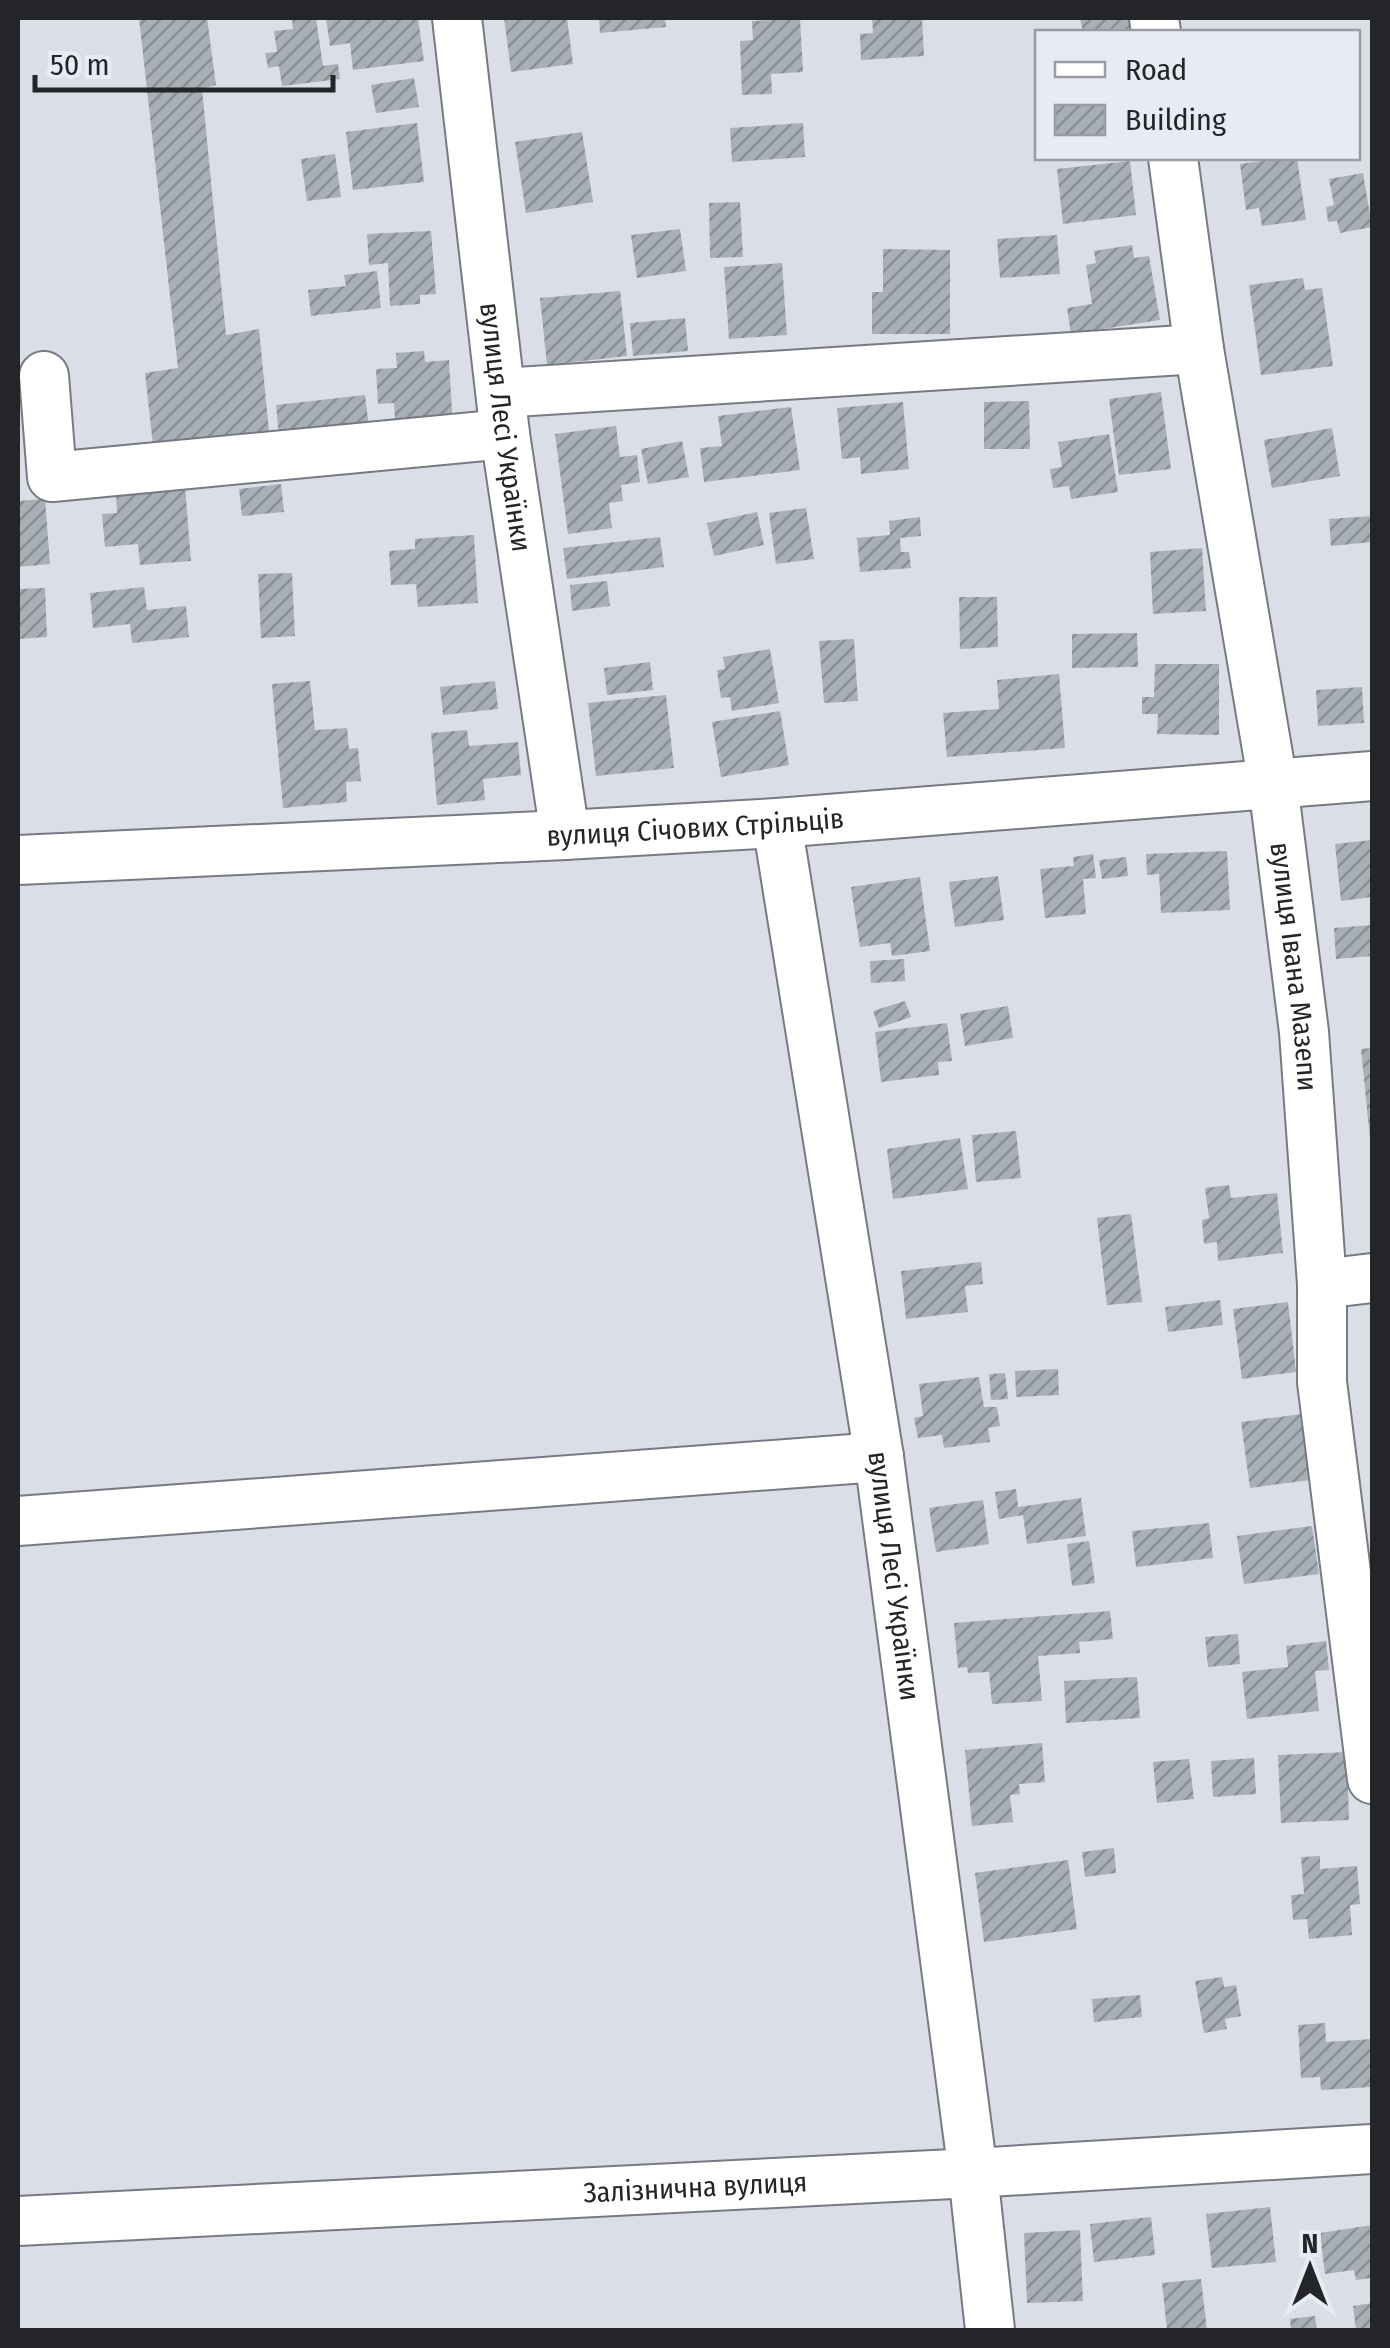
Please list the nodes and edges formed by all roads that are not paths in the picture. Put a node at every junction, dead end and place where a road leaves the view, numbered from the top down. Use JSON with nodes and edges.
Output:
{"nodes":[{"id":1,"x":457,"y":18,"type":"edge"},
{"id":2,"x":1173,"y":160,"type":"edge"},
{"id":3,"x":1200,"y":349,"type":"junction"},
{"id":4,"x":44,"y":376,"type":"dead end"},
{"id":5,"x":503,"y":414,"type":"junction"},
{"id":6,"x":1372,"y":776,"type":"edge"},
{"id":7,"x":1272,"y":784,"type":"junction"},
{"id":8,"x":778,"y":824,"type":"junction"},
{"id":9,"x":565,"y":835,"type":"junction"},
{"id":10,"x":18,"y":860,"type":"edge"},
{"id":11,"x":1372,"y":1278,"type":"edge"},
{"id":12,"x":1322,"y":1284,"type":"junction"},
{"id":13,"x":878,"y":1456,"type":"junction"},
{"id":14,"x":18,"y":1521,"type":"edge"},
{"id":15,"x":1372,"y":1780,"type":"edge"},
{"id":16,"x":1372,"y":2149,"type":"edge"},
{"id":17,"x":973,"y":2174,"type":"junction"},
{"id":18,"x":18,"y":2221,"type":"edge"},
{"id":19,"x":990,"y":2330,"type":"edge"}],
"edges":[{"from":1,"to":5,"type":"street","name":"вулиця Лесі Українки"},
{"from":2,"to":3,"type":"street","name":"вулиця Івана Мазепи"},
{"from":3,"to":5,"type":"street"},
{"from":3,"to":7,"type":"street","name":"вулиця Івана Мазепи"},
{"from":4,"to":5,"type":"street"},
{"from":5,"to":9,"type":"street","name":"вулиця Лесі Українки"},
{"from":6,"to":7,"type":"street","name":"вулиця Січових Стрільців"},
{"from":7,"to":8,"type":"street","name":"вулиця Січових Стрільців"},
{"from":7,"to":12,"type":"street","name":"вулиця Івана Мазепи"},
{"from":8,"to":9,"type":"street","name":"вулиця Січових Стрільців"},
{"from":8,"to":13,"type":"street","name":"вулиця Лесі Українки"},
{"from":9,"to":10,"type":"street","name":"вулиця Січових Стрільців"},
{"from":11,"to":12,"type":"street"},
{"from":12,"to":15,"type":"street","name":"вулиця Івана Мазепи"},
{"from":13,"to":14,"type":"street"},
{"from":13,"to":17,"type":"street","name":"вулиця Лесі Українки"},
{"from":16,"to":17,"type":"street","name":"Залізнична вулиця"},
{"from":17,"to":18,"type":"street","name":"Залізнична вулиця"},
{"from":17,"to":19,"type":"street","name":"вулиця Лесі Українки"}]}
